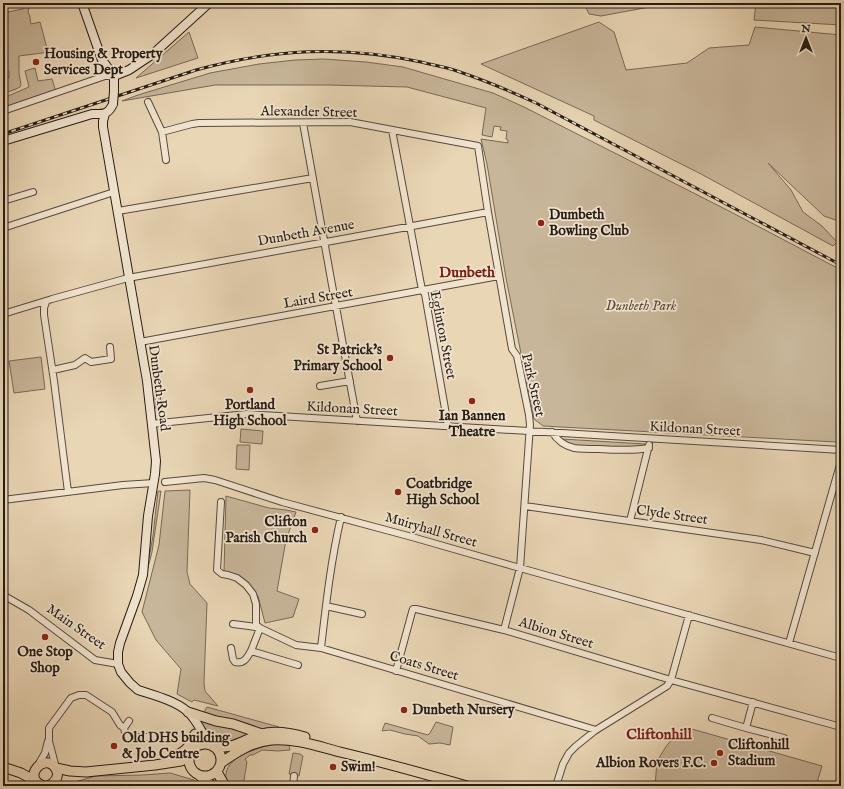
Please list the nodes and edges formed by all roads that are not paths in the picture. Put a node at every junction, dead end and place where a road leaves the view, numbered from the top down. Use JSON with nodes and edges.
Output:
{"nodes":[{"id":1,"x":82,"y":3,"type":"edge"},
{"id":2,"x":209,"y":3,"type":"edge"},
{"id":3,"x":114,"y":76,"type":"junction"},
{"id":4,"x":148,"y":102,"type":"dead end"},
{"id":5,"x":3,"y":111,"type":"edge"},
{"id":6,"x":105,"y":114,"type":"junction"},
{"id":7,"x":303,"y":122,"type":"junction"},
{"id":8,"x":392,"y":130,"type":"junction"},
{"id":9,"x":162,"y":132,"type":"junction"},
{"id":10,"x":3,"y":140,"type":"edge"},
{"id":11,"x":478,"y":146,"type":"joint"},
{"id":12,"x":166,"y":160,"type":"dead end"},
{"id":13,"x":313,"y":178,"type":"junction"},
{"id":14,"x":33,"y":192,"type":"dead end"},
{"id":15,"x":114,"y":192,"type":"junction"},
{"id":16,"x":3,"y":201,"type":"edge"},
{"id":17,"x":118,"y":212,"type":"junction"},
{"id":18,"x":488,"y":212,"type":"junction"},
{"id":19,"x":410,"y":227,"type":"junction"},
{"id":20,"x":3,"y":228,"type":"edge"},
{"id":21,"x":325,"y":242,"type":"junction"},
{"id":22,"x":499,"y":276,"type":"junction"},
{"id":23,"x":128,"y":278,"type":"junction"},
{"id":24,"x":422,"y":290,"type":"junction"},
{"id":25,"x":46,"y":302,"type":"junction"},
{"id":26,"x":335,"y":307,"type":"junction"},
{"id":27,"x":3,"y":314,"type":"edge"},
{"id":28,"x":140,"y":342,"type":"junction"},
{"id":29,"x":110,"y":346,"type":"dead end"},
{"id":30,"x":53,"y":370,"type":"junction"},
{"id":31,"x":350,"y":381,"type":"junction"},
{"id":32,"x":320,"y":386,"type":"dead end"},
{"id":33,"x":357,"y":421,"type":"junction"},
{"id":34,"x":151,"y":424,"type":"junction"},
{"id":35,"x":448,"y":426,"type":"junction"},
{"id":36,"x":529,"y":431,"type":"junction"},
{"id":37,"x":552,"y":432,"type":"junction"},
{"id":38,"x":650,"y":438,"type":"junction"},
{"id":39,"x":649,"y":448,"type":"junction"},
{"id":40,"x":839,"y":449,"type":"edge"},
{"id":41,"x":841,"y":461,"type":"edge"},
{"id":42,"x":165,"y":482,"type":"dead end"},
{"id":43,"x":154,"y":483,"type":"junction"},
{"id":44,"x":68,"y":492,"type":"junction"},
{"id":45,"x":3,"y":500,"type":"edge"},
{"id":46,"x":221,"y":502,"type":"dead end"},
{"id":47,"x":525,"y":506,"type":"junction"},
{"id":48,"x":341,"y":517,"type":"junction"},
{"id":49,"x":630,"y":521,"type":"junction"},
{"id":50,"x":815,"y":553,"type":"junction"},
{"id":51,"x":520,"y":568,"type":"junction"},
{"id":52,"x":3,"y":595,"type":"edge"},
{"id":53,"x":326,"y":606,"type":"junction"},
{"id":54,"x":362,"y":614,"type":"dead end"},
{"id":55,"x":689,"y":615,"type":"junction"},
{"id":56,"x":234,"y":624,"type":"dead end"},
{"id":57,"x":260,"y":628,"type":"junction"},
{"id":58,"x":504,"y":630,"type":"junction"},
{"id":59,"x":789,"y":644,"type":"junction"},
{"id":60,"x":232,"y":648,"type":"dead end"},
{"id":61,"x":321,"y":648,"type":"junction"},
{"id":62,"x":251,"y":651,"type":"junction"},
{"id":63,"x":841,"y":658,"type":"edge"},
{"id":64,"x":118,"y":664,"type":"junction"},
{"id":65,"x":298,"y":665,"type":"dead end"},
{"id":66,"x":396,"y":670,"type":"junction"},
{"id":67,"x":671,"y":680,"type":"junction"},
{"id":68,"x":753,"y":702,"type":"junction"},
{"id":69,"x":189,"y":714,"type":"junction"},
{"id":70,"x":712,"y":718,"type":"dead end"},
{"id":71,"x":129,"y":721,"type":"dead end"},
{"id":72,"x":841,"y":727,"type":"edge"},
{"id":73,"x":124,"y":728,"type":"junction"},
{"id":74,"x":746,"y":728,"type":"junction"},
{"id":75,"x":596,"y":730,"type":"junction"},
{"id":76,"x":195,"y":734,"type":"junction"},
{"id":77,"x":262,"y":734,"type":"junction"},
{"id":78,"x":153,"y":737,"type":"dead end"},
{"id":79,"x":784,"y":738,"type":"dead end"},
{"id":80,"x":48,"y":741,"type":"junction"},
{"id":81,"x":212,"y":746,"type":"junction"},
{"id":82,"x":191,"y":753,"type":"junction"},
{"id":83,"x":379,"y":761,"type":"junction"},
{"id":84,"x":221,"y":763,"type":"junction"},
{"id":85,"x":158,"y":765,"type":"junction"},
{"id":86,"x":38,"y":766,"type":"junction"},
{"id":87,"x":4,"y":767,"type":"edge"},
{"id":88,"x":56,"y":768,"type":"junction"},
{"id":89,"x":86,"y":772,"type":"junction"},
{"id":90,"x":217,"y":772,"type":"junction"},
{"id":91,"x":197,"y":774,"type":"junction"},
{"id":92,"x":294,"y":776,"type":"dead end"},
{"id":93,"x":45,"y":785,"type":"edge"},
{"id":94,"x":212,"y":786,"type":"edge"},
{"id":95,"x":225,"y":786,"type":"edge"},
{"id":96,"x":293,"y":786,"type":"edge"},
{"id":97,"x":467,"y":786,"type":"edge"},
{"id":98,"x":556,"y":786,"type":"edge"}],
"edges":[{"from":1,"to":3,"type":"main road"},
{"from":2,"to":3,"type":"main road"},
{"from":3,"to":5,"type":"street"},
{"from":3,"to":6,"type":"main road","bridge":true},
{"from":4,"to":9,"type":"street"},
{"from":6,"to":10,"type":"main road"},
{"from":6,"to":15,"type":"main road","name":"Dunbeth Road"},
{"from":7,"to":8,"type":"street","name":"Alexander Street"},
{"from":7,"to":9,"type":"street","name":"Alexander Street"},
{"from":7,"to":13,"type":"street"},
{"from":8,"to":11,"type":"street","name":"Alexander Street"},
{"from":8,"to":19,"type":"street","name":"Eglinton Street"},
{"from":9,"to":12,"type":"street"},
{"from":11,"to":18,"type":"street","name":"Park Street"},
{"from":13,"to":17,"type":"street"},
{"from":13,"to":21,"type":"street"},
{"from":14,"to":16,"type":"street"},
{"from":15,"to":17,"type":"main road","name":"Dunbeth Road"},
{"from":15,"to":20,"type":"street"},
{"from":17,"to":23,"type":"main road","name":"Dunbeth Road"},
{"from":18,"to":19,"type":"street","name":"Dunbeth Avenue"},
{"from":18,"to":22,"type":"street","name":"Park Street"},
{"from":19,"to":21,"type":"street","name":"Dunbeth Avenue"},
{"from":19,"to":24,"type":"street","name":"Eglinton Street"},
{"from":21,"to":23,"type":"street","name":"Dunbeth Avenue"},
{"from":21,"to":26,"type":"street"},
{"from":22,"to":24,"type":"street","name":"Laird Street"},
{"from":22,"to":36,"type":"street","name":"Park Street"},
{"from":23,"to":25,"type":"street","name":"Dunbeth Avenue"},
{"from":23,"to":28,"type":"main road","name":"Dunbeth Road"},
{"from":24,"to":26,"type":"street","name":"Laird Street"},
{"from":24,"to":35,"type":"street","name":"Eglinton Street"},
{"from":25,"to":27,"type":"street","name":"Dunbeth Avenue"},
{"from":25,"to":30,"type":"street"},
{"from":26,"to":28,"type":"street","name":"Laird Street"},
{"from":26,"to":31,"type":"street"},
{"from":28,"to":34,"type":"main road","name":"Dunbeth Road"},
{"from":29,"to":30,"type":"street"},
{"from":30,"to":44,"type":"street"},
{"from":31,"to":32,"type":"street"},
{"from":31,"to":33,"type":"street"},
{"from":33,"to":34,"type":"street","name":"Kildonan Street"},
{"from":33,"to":35,"type":"street","name":"Kildonan Street"},
{"from":34,"to":43,"type":"main road","name":"Dunbeth Road"},
{"from":35,"to":36,"type":"street","name":"Kildonan Street"},
{"from":36,"to":37,"type":"street","name":"Kildonan Street"},
{"from":36,"to":47,"type":"street","name":"Park Street"},
{"from":37,"to":38,"type":"street","name":"Kildonan Street"},
{"from":37,"to":39,"type":"street","name":"Kildonan Street"},
{"from":38,"to":39,"type":"street"},
{"from":38,"to":40,"type":"street","name":"Kildonan Street"},
{"from":39,"to":49,"type":"street"},
{"from":41,"to":50,"type":"street"},
{"from":42,"to":48,"type":"street","name":"Muiryhall Street"},
{"from":43,"to":44,"type":"street"},
{"from":43,"to":64,"type":"main road","name":"Dunbeth Road"},
{"from":44,"to":45,"type":"street"},
{"from":46,"to":57,"type":"street"},
{"from":47,"to":49,"type":"street","name":"Clyde Street"},
{"from":47,"to":51,"type":"street","name":"Park Street"},
{"from":48,"to":51,"type":"street","name":"Muiryhall Street"},
{"from":48,"to":53,"type":"street"},
{"from":49,"to":50,"type":"street","name":"Clyde Street"},
{"from":50,"to":59,"type":"street"},
{"from":51,"to":55,"type":"street","name":"Muiryhall Street"},
{"from":51,"to":58,"type":"street","name":"Park Street"},
{"from":52,"to":64,"type":"street","name":"Main Street"},
{"from":53,"to":54,"type":"street"},
{"from":53,"to":61,"type":"street"},
{"from":55,"to":59,"type":"street","name":"Muiryhall Street"},
{"from":55,"to":67,"type":"street"},
{"from":56,"to":57,"type":"street","name":"Coats Street"},
{"from":57,"to":61,"type":"street","name":"Coats Street"},
{"from":57,"to":62,"type":"street"},
{"from":58,"to":66,"type":"street","name":"Albion Street"},
{"from":58,"to":67,"type":"street","name":"Albion Street"},
{"from":59,"to":63,"type":"street","name":"Muiryhall Street"},
{"from":60,"to":62,"type":"street"},
{"from":61,"to":66,"type":"street","name":"Coats Street"},
{"from":62,"to":65,"type":"street"},
{"from":64,"to":69,"type":"main road"},
{"from":66,"to":75,"type":"street","name":"Coats Street"},
{"from":67,"to":68,"type":"street","name":"Albion Street"},
{"from":67,"to":75,"type":"street"},
{"from":68,"to":72,"type":"street","name":"Albion Street"},
{"from":68,"to":74,"type":"street"},
{"from":69,"to":76,"type":"main road"},
{"from":69,"to":77,"type":"main road"},
{"from":69,"to":81,"type":"main road"},
{"from":70,"to":74,"type":"street"},
{"from":71,"to":73,"type":"street"},
{"from":73,"to":78,"type":"street"},
{"from":73,"to":80,"type":"street"},
{"from":74,"to":79,"type":"street"},
{"from":75,"to":98,"type":"street"},
{"from":76,"to":82,"type":"main road"},
{"from":76,"to":85,"type":"main road"},
{"from":77,"to":81,"type":"main road"},
{"from":77,"to":83,"type":"main road"},
{"from":80,"to":86,"type":"street"},
{"from":80,"to":88,"type":"street"},
{"from":81,"to":82,"type":"main road"},
{"from":81,"to":84,"type":"main road"},
{"from":82,"to":85,"type":"main road"},
{"from":82,"to":91,"type":"main road"},
{"from":83,"to":84,"type":"main road"},
{"from":83,"to":97,"type":"main road"},
{"from":84,"to":90,"type":"main road"},
{"from":85,"to":89,"type":"main road"},
{"from":85,"to":91,"type":"main road"},
{"from":86,"to":87,"type":"main road"},
{"from":86,"to":88,"type":"main road"},
{"from":86,"to":93,"type":"main road"},
{"from":87,"to":93,"type":"main road"},
{"from":88,"to":89,"type":"main road"},
{"from":88,"to":93,"type":"main road"},
{"from":89,"to":93,"type":"main road"},
{"from":90,"to":91,"type":"main road"},
{"from":90,"to":95,"type":"main road"},
{"from":91,"to":94,"type":"main road"},
{"from":92,"to":96,"type":"street"}]}
